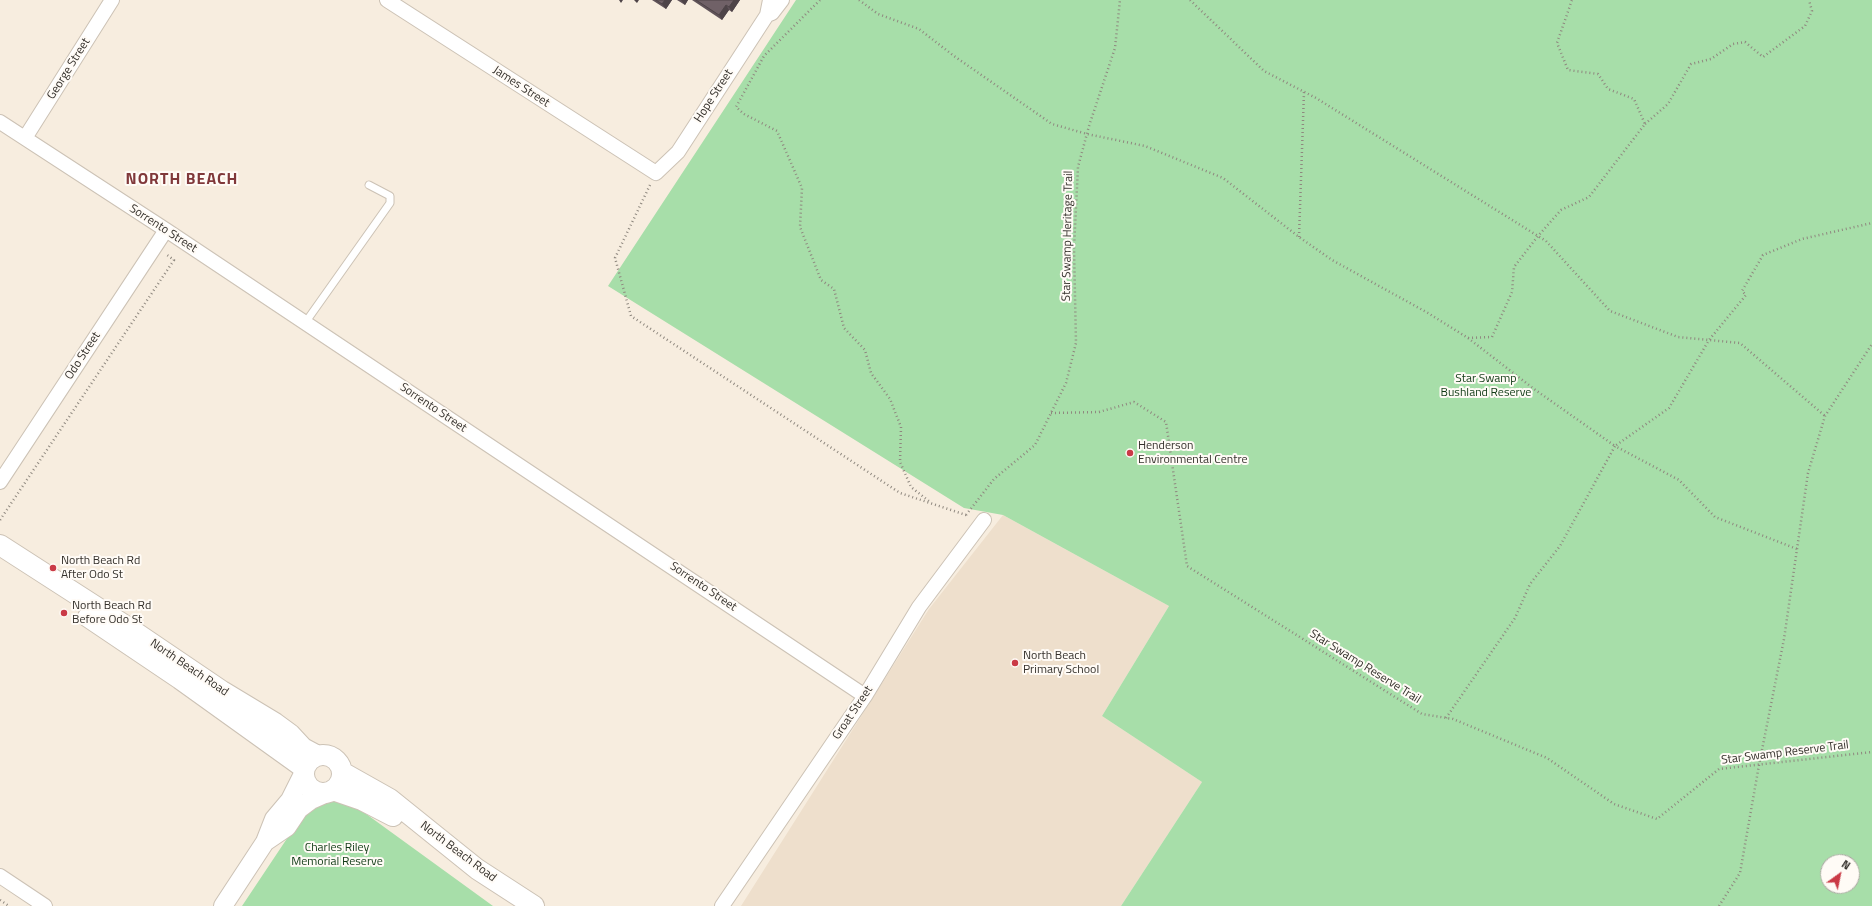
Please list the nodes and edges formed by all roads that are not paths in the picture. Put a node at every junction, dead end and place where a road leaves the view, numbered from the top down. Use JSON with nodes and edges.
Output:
{"nodes":[{"id":1,"x":112,"y":0,"type":"edge"},
{"id":2,"x":387,"y":0,"type":"edge"},
{"id":3,"x":770,"y":0,"type":"edge"},
{"id":4,"x":782,"y":0,"type":"edge"},
{"id":5,"x":767,"y":15,"type":"junction"},
{"id":6,"x":0,"y":122,"type":"edge"},
{"id":7,"x":25,"y":138,"type":"junction"},
{"id":8,"x":656,"y":173,"type":"joint"},
{"id":9,"x":369,"y":185,"type":"dead end"},
{"id":10,"x":166,"y":230,"type":"junction"},
{"id":11,"x":305,"y":323,"type":"junction"},
{"id":12,"x":0,"y":482,"type":"edge"},
{"id":13,"x":984,"y":520,"type":"road end"},
{"id":14,"x":0,"y":545,"type":"edge"},
{"id":15,"x":0,"y":558,"type":"edge"},
{"id":16,"x":865,"y":696,"type":"junction"},
{"id":17,"x":308,"y":766,"type":"junction"},
{"id":18,"x":342,"y":772,"type":"junction"},
{"id":19,"x":331,"y":791,"type":"junction"},
{"id":20,"x":265,"y":842,"type":"junction"},
{"id":21,"x":0,"y":876,"type":"edge"},
{"id":22,"x":45,"y":906,"type":"edge"},
{"id":23,"x":223,"y":906,"type":"edge"},
{"id":24,"x":510,"y":906,"type":"edge"},
{"id":25,"x":534,"y":906,"type":"edge"},
{"id":26,"x":722,"y":906,"type":"edge"}],
"edges":[{"from":1,"to":7,"type":"street","name":"George Street"},
{"from":2,"to":8,"type":"street","name":"James Street"},
{"from":3,"to":5,"type":"street","name":"Hope Street"},
{"from":4,"to":5,"type":"street","name":"Hope Street"},
{"from":5,"to":8,"type":"street","name":"Hope Street"},
{"from":6,"to":7,"type":"street","name":"Sorrento Street"},
{"from":7,"to":10,"type":"street","name":"Sorrento Street"},
{"from":9,"to":11,"type":"lane"},
{"from":10,"to":11,"type":"street","name":"Sorrento Street"},
{"from":10,"to":12,"type":"street","name":"Odo Street"},
{"from":11,"to":16,"type":"street","name":"Sorrento Street"},
{"from":13,"to":16,"type":"street","name":"Groat Street"},
{"from":14,"to":17,"type":"main road","name":"North Beach Road"},
{"from":15,"to":17,"type":"main road","name":"North Beach Road"},
{"from":16,"to":26,"type":"street","name":"Groat Street"},
{"from":17,"to":18,"type":"main road"},
{"from":17,"to":19,"type":"main road"},
{"from":17,"to":20,"type":"street"},
{"from":18,"to":19,"type":"main road"},
{"from":18,"to":25,"type":"main road","name":"North Beach Road"},
{"from":19,"to":20,"type":"street"},
{"from":19,"to":24,"type":"main road","name":"North Beach Road"},
{"from":20,"to":23,"type":"street"},
{"from":21,"to":22,"type":"street"}]}
